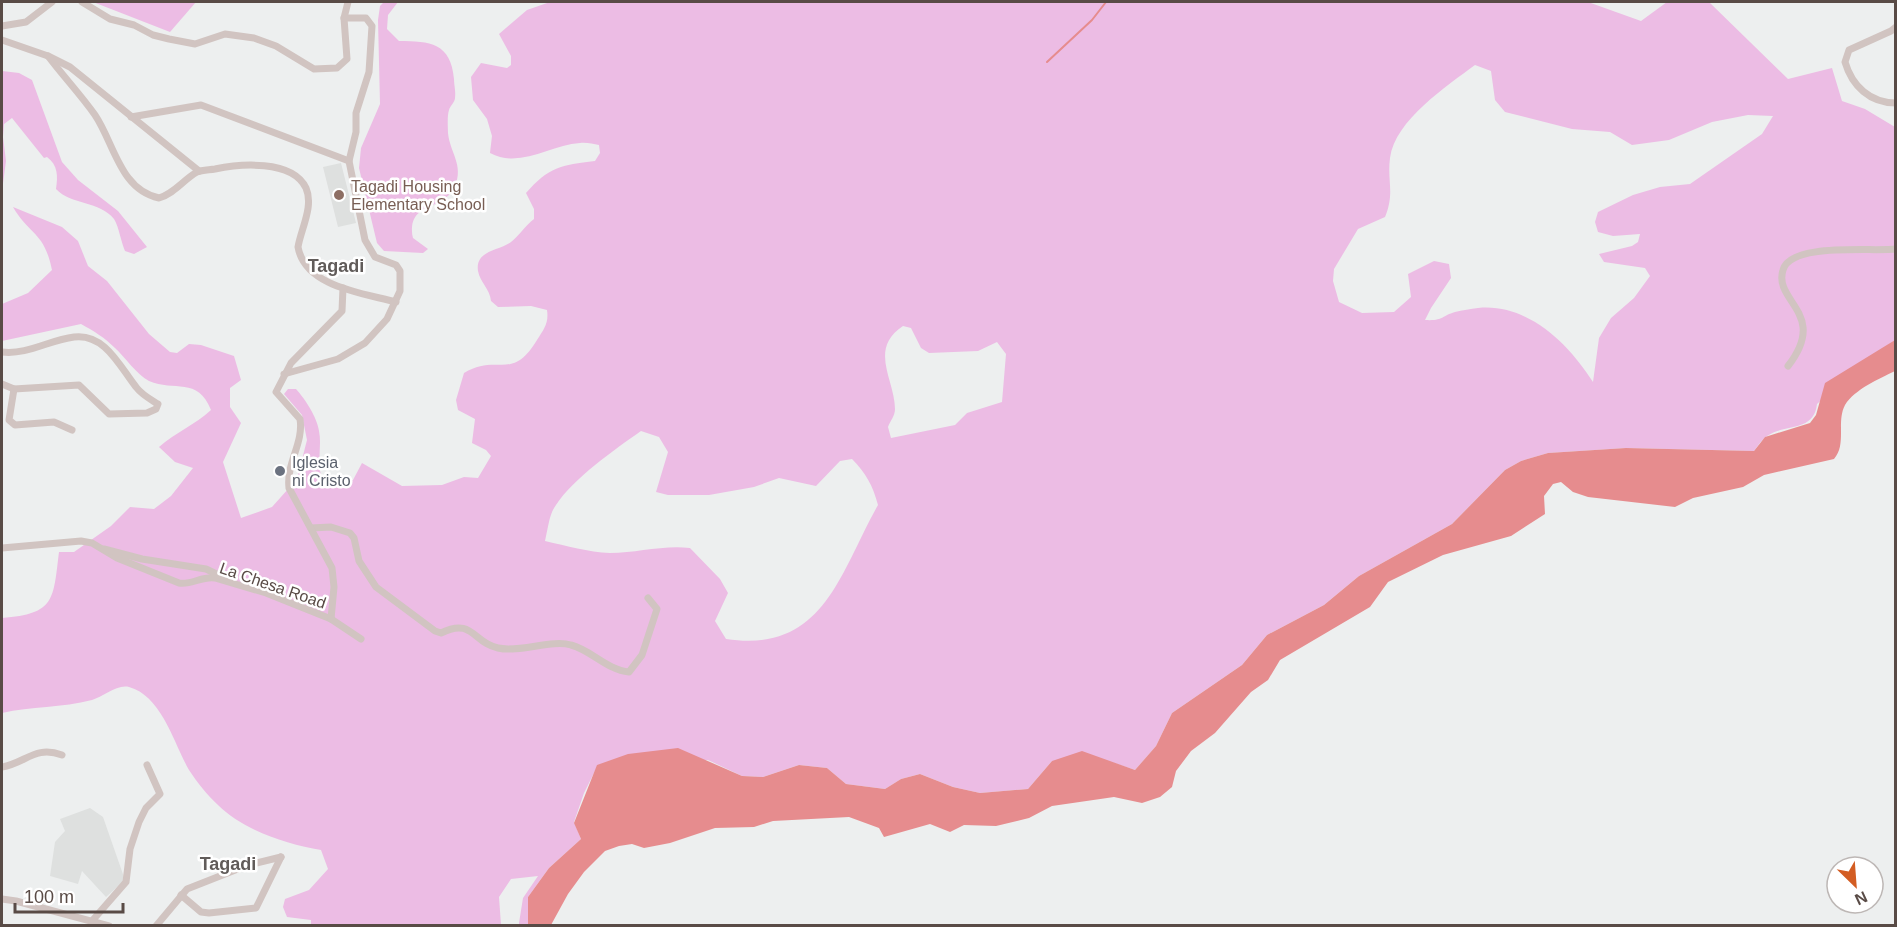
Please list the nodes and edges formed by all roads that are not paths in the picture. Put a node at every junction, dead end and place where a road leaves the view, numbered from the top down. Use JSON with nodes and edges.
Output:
{"nodes":[{"id":1,"x":52,"y":2,"type":"edge"},
{"id":2,"x":82,"y":2,"type":"edge"},
{"id":3,"x":348,"y":2,"type":"edge"},
{"id":4,"x":344,"y":18,"type":"junction"},
{"id":5,"x":2,"y":26,"type":"edge"},
{"id":6,"x":1896,"y":27,"type":"edge"},
{"id":7,"x":2,"y":40,"type":"edge"},
{"id":8,"x":48,"y":56,"type":"junction"},
{"id":9,"x":1896,"y":103,"type":"edge"},
{"id":10,"x":131,"y":117,"type":"junction"},
{"id":11,"x":349,"y":161,"type":"junction"},
{"id":12,"x":198,"y":171,"type":"junction"},
{"id":13,"x":1896,"y":249,"type":"edge"},
{"id":14,"x":343,"y":288,"type":"junction"},
{"id":15,"x":396,"y":302,"type":"junction"},
{"id":16,"x":2,"y":352,"type":"edge"},
{"id":17,"x":1788,"y":366,"type":"dead end"},
{"id":18,"x":284,"y":374,"type":"junction"},
{"id":19,"x":2,"y":384,"type":"edge"},
{"id":20,"x":14,"y":389,"type":"junction"},
{"id":21,"x":72,"y":430,"type":"dead end"},
{"id":22,"x":311,"y":528,"type":"junction"},
{"id":23,"x":2,"y":548,"type":"edge"},
{"id":24,"x":100,"y":548,"type":"junction"},
{"id":25,"x":236,"y":585,"type":"junction"},
{"id":26,"x":648,"y":598,"type":"dead end"},
{"id":27,"x":331,"y":619,"type":"junction"},
{"id":28,"x":362,"y":639,"type":"dead end"},
{"id":29,"x":62,"y":755,"type":"dead end"},
{"id":30,"x":147,"y":765,"type":"dead end"},
{"id":31,"x":2,"y":767,"type":"edge"},
{"id":32,"x":182,"y":896,"type":"junction"},
{"id":33,"x":2,"y":899,"type":"edge"},
{"id":34,"x":92,"y":921,"type":"junction"},
{"id":35,"x":109,"y":926,"type":"edge"},
{"id":36,"x":156,"y":926,"type":"edge"}],
"edges":[{"from":1,"to":5,"type":"street"},
{"from":2,"to":4,"type":"street"},
{"from":3,"to":4,"type":"street"},
{"from":4,"to":11,"type":"street"},
{"from":6,"to":9,"type":"street"},
{"from":7,"to":8,"type":"street"},
{"from":8,"to":10,"type":"street"},
{"from":8,"to":12,"type":"street"},
{"from":10,"to":11,"type":"street"},
{"from":10,"to":12,"type":"street"},
{"from":11,"to":15,"type":"street"},
{"from":12,"to":14,"type":"street"},
{"from":13,"to":17,"type":"street"},
{"from":14,"to":15,"type":"street"},
{"from":14,"to":18,"type":"street"},
{"from":15,"to":18,"type":"street"},
{"from":16,"to":20,"type":"street"},
{"from":18,"to":22,"type":"street","name":"La Chesa Road"},
{"from":19,"to":20,"type":"street"},
{"from":20,"to":21,"type":"street"},
{"from":22,"to":26,"type":"street"},
{"from":22,"to":27,"type":"street","name":"La Chesa Road"},
{"from":23,"to":24,"type":"street","name":"La Chesa Road"},
{"from":24,"to":25,"type":"street"},
{"from":24,"to":25,"type":"street","name":"La Chesa Road"},
{"from":25,"to":27,"type":"street","name":"La Chesa Road"},
{"from":27,"to":28,"type":"street"},
{"from":29,"to":31,"type":"street"},
{"from":30,"to":34,"type":"street"},
{"from":32,"to":32,"type":"street"},
{"from":32,"to":36,"type":"street"},
{"from":33,"to":34,"type":"street"},
{"from":34,"to":35,"type":"street"}]}
